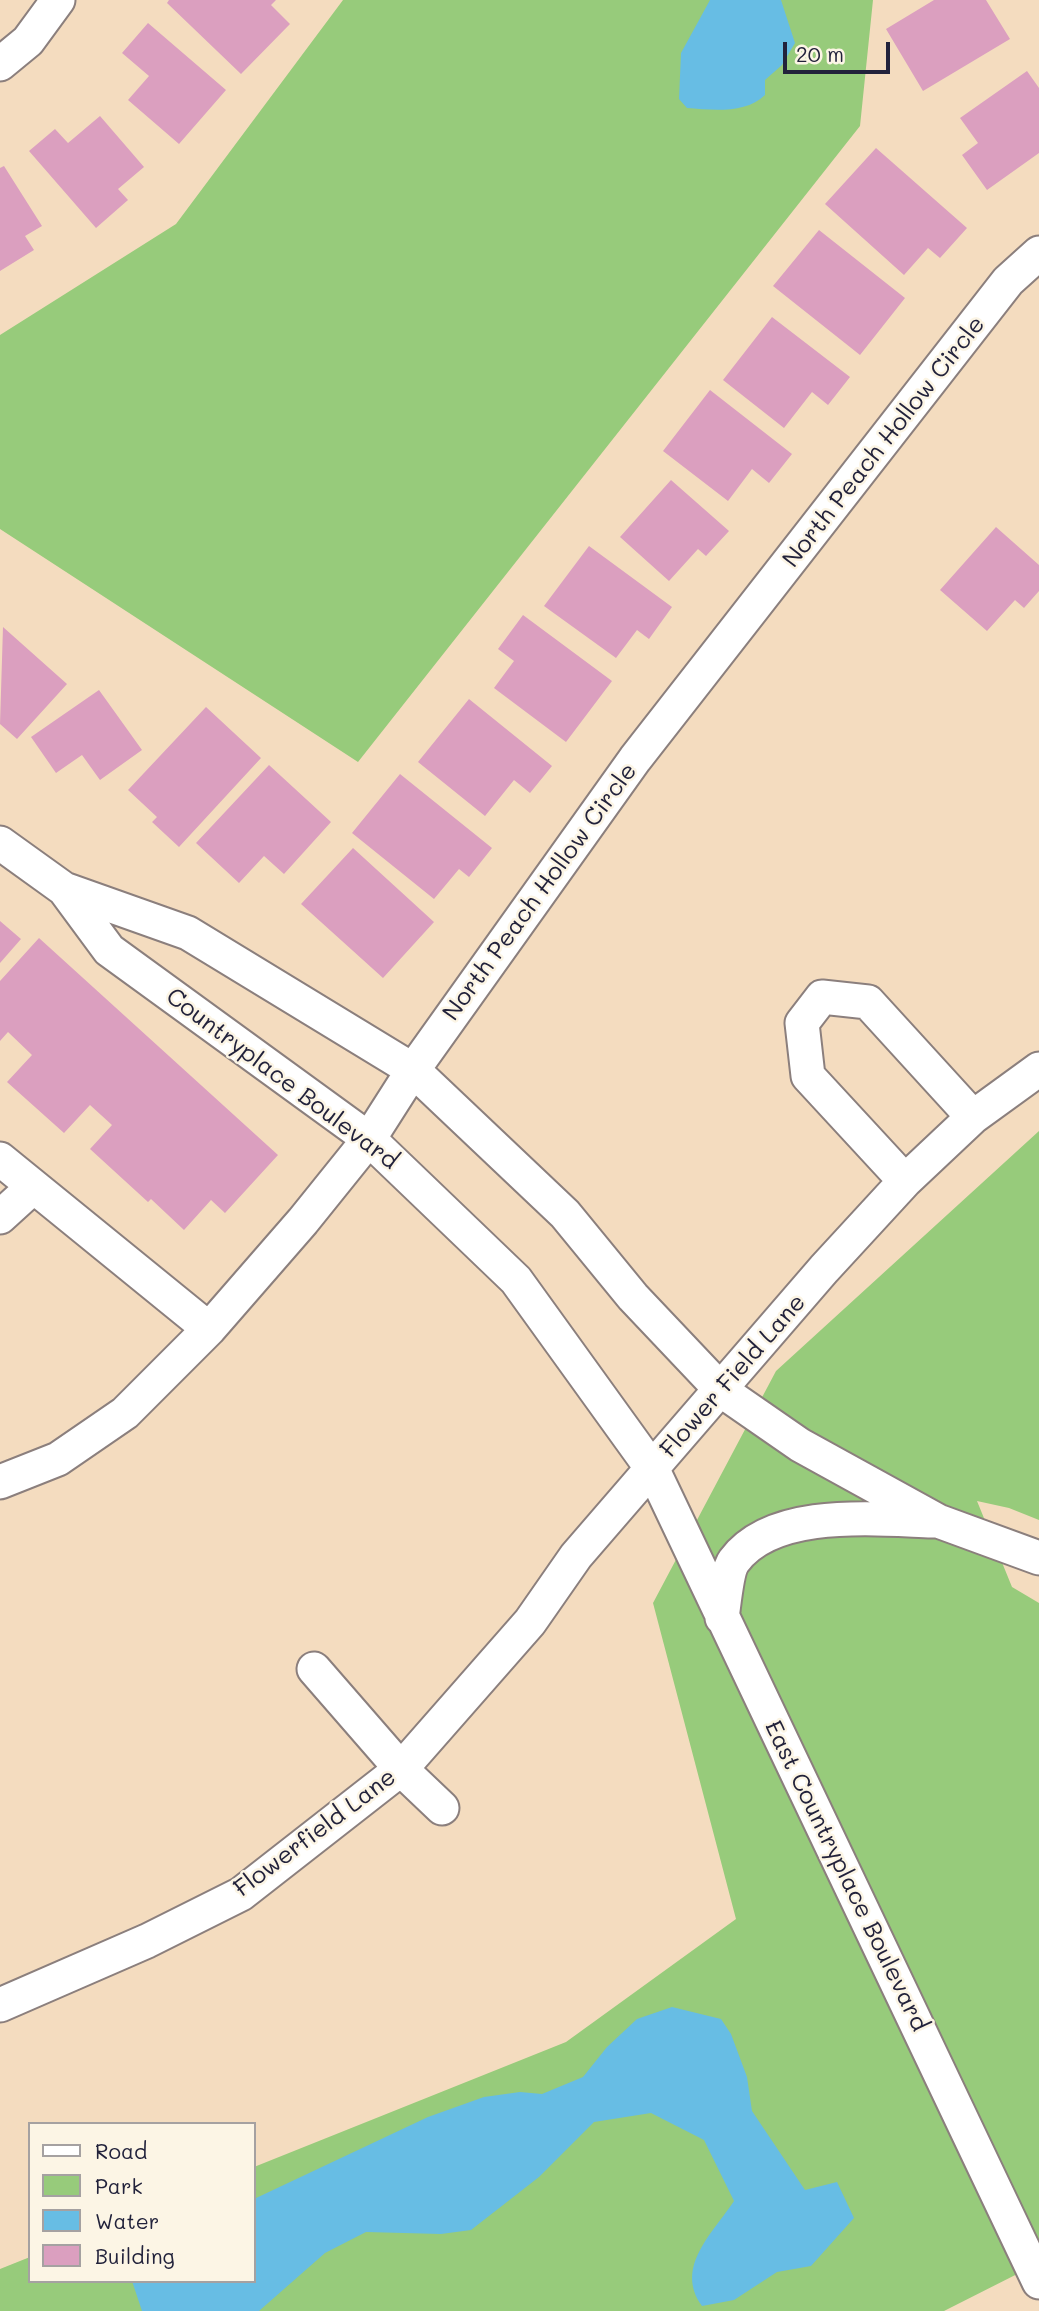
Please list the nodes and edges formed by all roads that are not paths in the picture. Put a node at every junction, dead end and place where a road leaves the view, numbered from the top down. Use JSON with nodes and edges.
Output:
{"nodes":[{"id":1,"x":58,"y":0,"type":"edge"},
{"id":2,"x":0,"y":64,"type":"edge"},
{"id":3,"x":1039,"y":253,"type":"edge"},
{"id":4,"x":0,"y":843,"type":"edge"},
{"id":5,"x":64,"y":889,"type":"junction"},
{"id":6,"x":1039,"y":1069,"type":"edge"},
{"id":7,"x":413,"y":1070,"type":"junction"},
{"id":8,"x":973,"y":1117,"type":"junction"},
{"id":9,"x":369,"y":1139,"type":"junction"},
{"id":10,"x":0,"y":1159,"type":"edge"},
{"id":11,"x":905,"y":1181,"type":"junction"},
{"id":12,"x":33,"y":1187,"type":"junction"},
{"id":13,"x":0,"y":1217,"type":"edge"},
{"id":14,"x":209,"y":1329,"type":"junction"},
{"id":15,"x":722,"y":1391,"type":"junction"},
{"id":16,"x":653,"y":1469,"type":"junction"},
{"id":17,"x":0,"y":1482,"type":"edge"},
{"id":18,"x":939,"y":1521,"type":"junction"},
{"id":19,"x":1039,"y":1558,"type":"edge"},
{"id":20,"x":564,"y":1574,"type":"joint"},
{"id":21,"x":722,"y":1618,"type":"junction"},
{"id":22,"x":314,"y":1669,"type":"dead end"},
{"id":23,"x":401,"y":1769,"type":"junction"},
{"id":24,"x":442,"y":1808,"type":"dead end"},
{"id":25,"x":0,"y":2005,"type":"edge"},
{"id":26,"x":1039,"y":2282,"type":"edge"}],
"edges":[{"from":1,"to":2,"type":"street"},
{"from":3,"to":7,"type":"street","name":"North Peach Hollow Circle"},
{"from":4,"to":5,"type":"street","name":"Countryplace Boulevard"},
{"from":5,"to":7,"type":"street","name":"Countryplace Boulevard"},
{"from":5,"to":9,"type":"street","name":"Countryplace Boulevard"},
{"from":6,"to":8,"type":"street","name":"Flower Field Lane"},
{"from":7,"to":9,"type":"street","name":"North Peach Hollow Circle"},
{"from":7,"to":15,"type":"street","name":"Countryplace Boulevard"},
{"from":8,"to":11,"type":"street","name":"Flower Field Lane"},
{"from":8,"to":11,"type":"street"},
{"from":9,"to":14,"type":"street","name":"North Peach Hollow Circle"},
{"from":9,"to":16,"type":"street","name":"Countryplace Boulevard"},
{"from":10,"to":12,"type":"street"},
{"from":11,"to":15,"type":"street","name":"Flower Field Lane"},
{"from":12,"to":13,"type":"street"},
{"from":12,"to":14,"type":"street"},
{"from":14,"to":17,"type":"street","name":"North Peach Hollow Circle"},
{"from":15,"to":16,"type":"street","name":"Flower Field Lane"},
{"from":15,"to":18,"type":"street","name":"Countryplace Boulevard"},
{"from":16,"to":20,"type":"street","name":"Flower Field Lane"},
{"from":16,"to":21,"type":"street","name":"East Countryplace Boulevard"},
{"from":18,"to":19,"type":"street"},
{"from":18,"to":21,"type":"street"},
{"from":20,"to":23,"type":"street","name":"Flowerfield Lane"},
{"from":21,"to":26,"type":"street","name":"East Countryplace Boulevard"},
{"from":22,"to":23,"type":"street"},
{"from":23,"to":24,"type":"street"},
{"from":23,"to":25,"type":"street","name":"Flowerfield Lane"}]}
